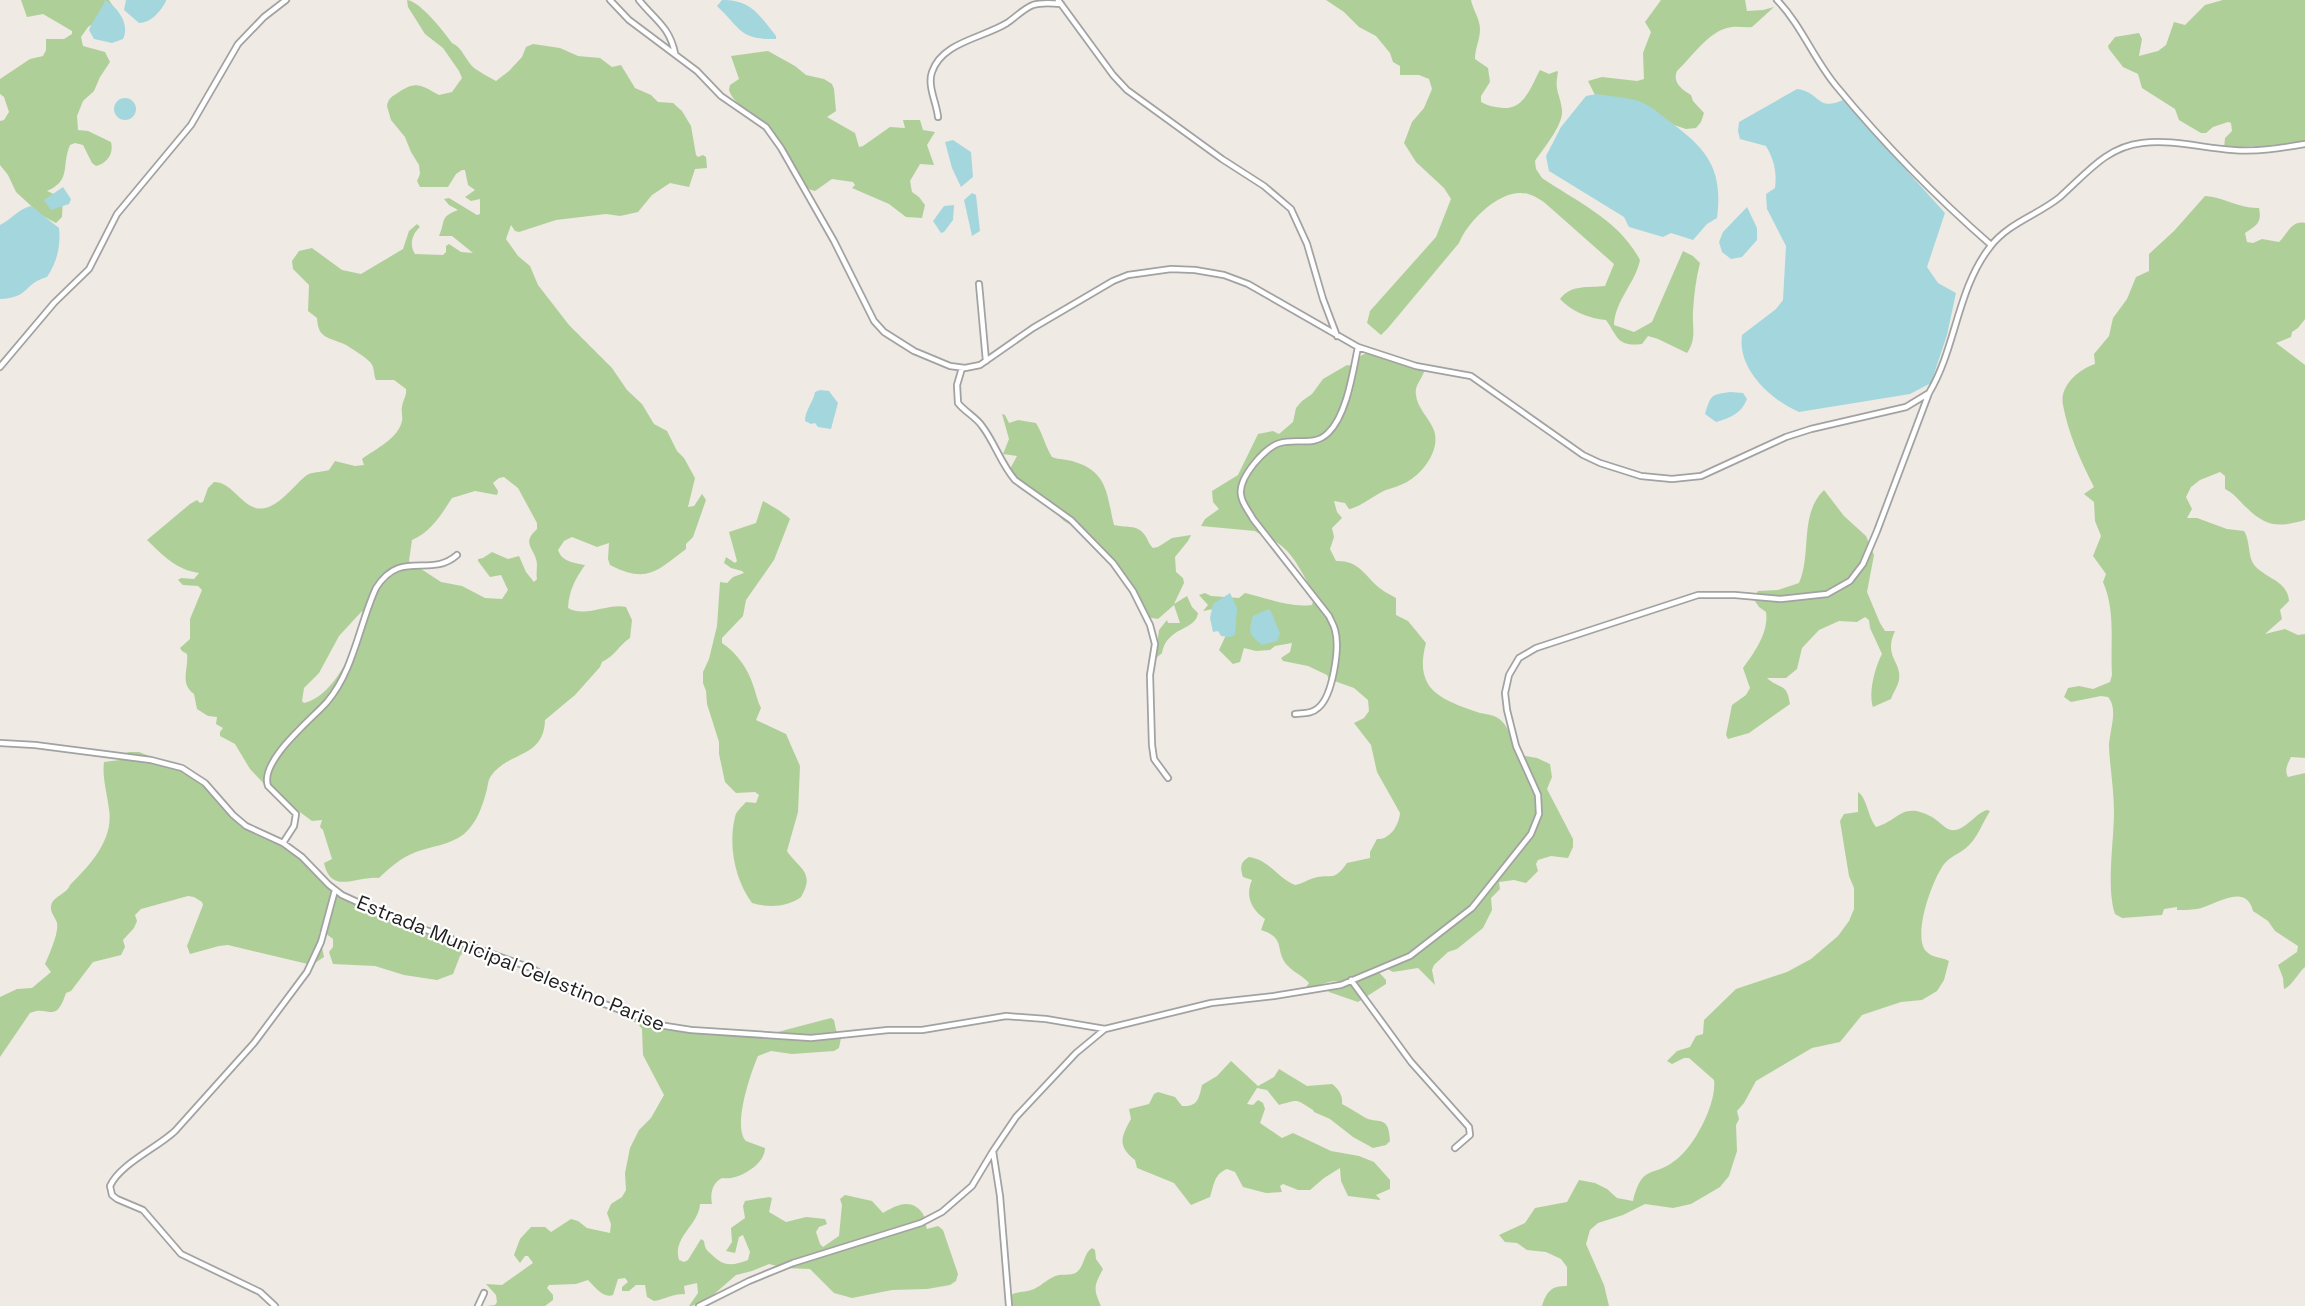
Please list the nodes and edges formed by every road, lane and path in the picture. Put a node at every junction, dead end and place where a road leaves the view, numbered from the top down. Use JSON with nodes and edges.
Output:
{"nodes":[{"id":1,"x":286,"y":0,"type":"edge"},
{"id":2,"x":639,"y":0,"type":"edge"},
{"id":3,"x":1777,"y":0,"type":"edge"},
{"id":4,"x":612,"y":1,"type":"edge"},
{"id":5,"x":1059,"y":2,"type":"edge"},
{"id":6,"x":675,"y":53,"type":"junction"},
{"id":7,"x":938,"y":117,"type":"dead end"},
{"id":8,"x":2305,"y":144,"type":"edge"},
{"id":9,"x":1991,"y":245,"type":"junction"},
{"id":10,"x":979,"y":284,"type":"dead end"},
{"id":11,"x":1336,"y":336,"type":"junction"},
{"id":12,"x":1358,"y":346,"type":"junction"},
{"id":13,"x":986,"y":361,"type":"junction"},
{"id":14,"x":0,"y":367,"type":"edge"},
{"id":15,"x":962,"y":368,"type":"junction"},
{"id":16,"x":1929,"y":393,"type":"junction"},
{"id":17,"x":457,"y":555,"type":"dead end"},
{"id":18,"x":1295,"y":714,"type":"dead end"},
{"id":19,"x":0,"y":743,"type":"edge"},
{"id":20,"x":1168,"y":778,"type":"dead end"},
{"id":21,"x":283,"y":843,"type":"junction"},
{"id":22,"x":335,"y":890,"type":"junction"},
{"id":23,"x":1351,"y":980,"type":"junction"},
{"id":24,"x":1105,"y":1029,"type":"junction"},
{"id":25,"x":1455,"y":1148,"type":"dead end"},
{"id":26,"x":993,"y":1151,"type":"junction"},
{"id":27,"x":484,"y":1293,"type":"dead end"},
{"id":28,"x":275,"y":1306,"type":"edge"},
{"id":29,"x":478,"y":1306,"type":"edge"},
{"id":30,"x":699,"y":1306,"type":"edge"},
{"id":31,"x":1009,"y":1306,"type":"edge"}],
"edges":[{"from":1,"to":14,"type":"street"},
{"from":2,"to":6,"type":"street"},
{"from":3,"to":9,"type":"street"},
{"from":4,"to":6,"type":"street"},
{"from":5,"to":7,"type":"street"},
{"from":5,"to":11,"type":"street"},
{"from":6,"to":15,"type":"street"},
{"from":8,"to":9,"type":"street"},
{"from":9,"to":16,"type":"street"},
{"from":10,"to":13,"type":"street"},
{"from":11,"to":12,"type":"street"},
{"from":11,"to":13,"type":"street"},
{"from":12,"to":16,"type":"street"},
{"from":12,"to":18,"type":"street"},
{"from":13,"to":15,"type":"street"},
{"from":15,"to":20,"type":"street"},
{"from":16,"to":23,"type":"street"},
{"from":17,"to":21,"type":"street"},
{"from":19,"to":21,"type":"street","name":"Estrada Municipal Celestino Parise"},
{"from":21,"to":22,"type":"street","name":"Estrada Municipal Celestino Parise"},
{"from":22,"to":24,"type":"street","name":"Estrada Municipal Celestino Parise"},
{"from":22,"to":28,"type":"street"},
{"from":23,"to":24,"type":"street"},
{"from":23,"to":25,"type":"street"},
{"from":24,"to":26,"type":"street"},
{"from":26,"to":30,"type":"street"},
{"from":26,"to":31,"type":"street"},
{"from":27,"to":29,"type":"street"}]}
